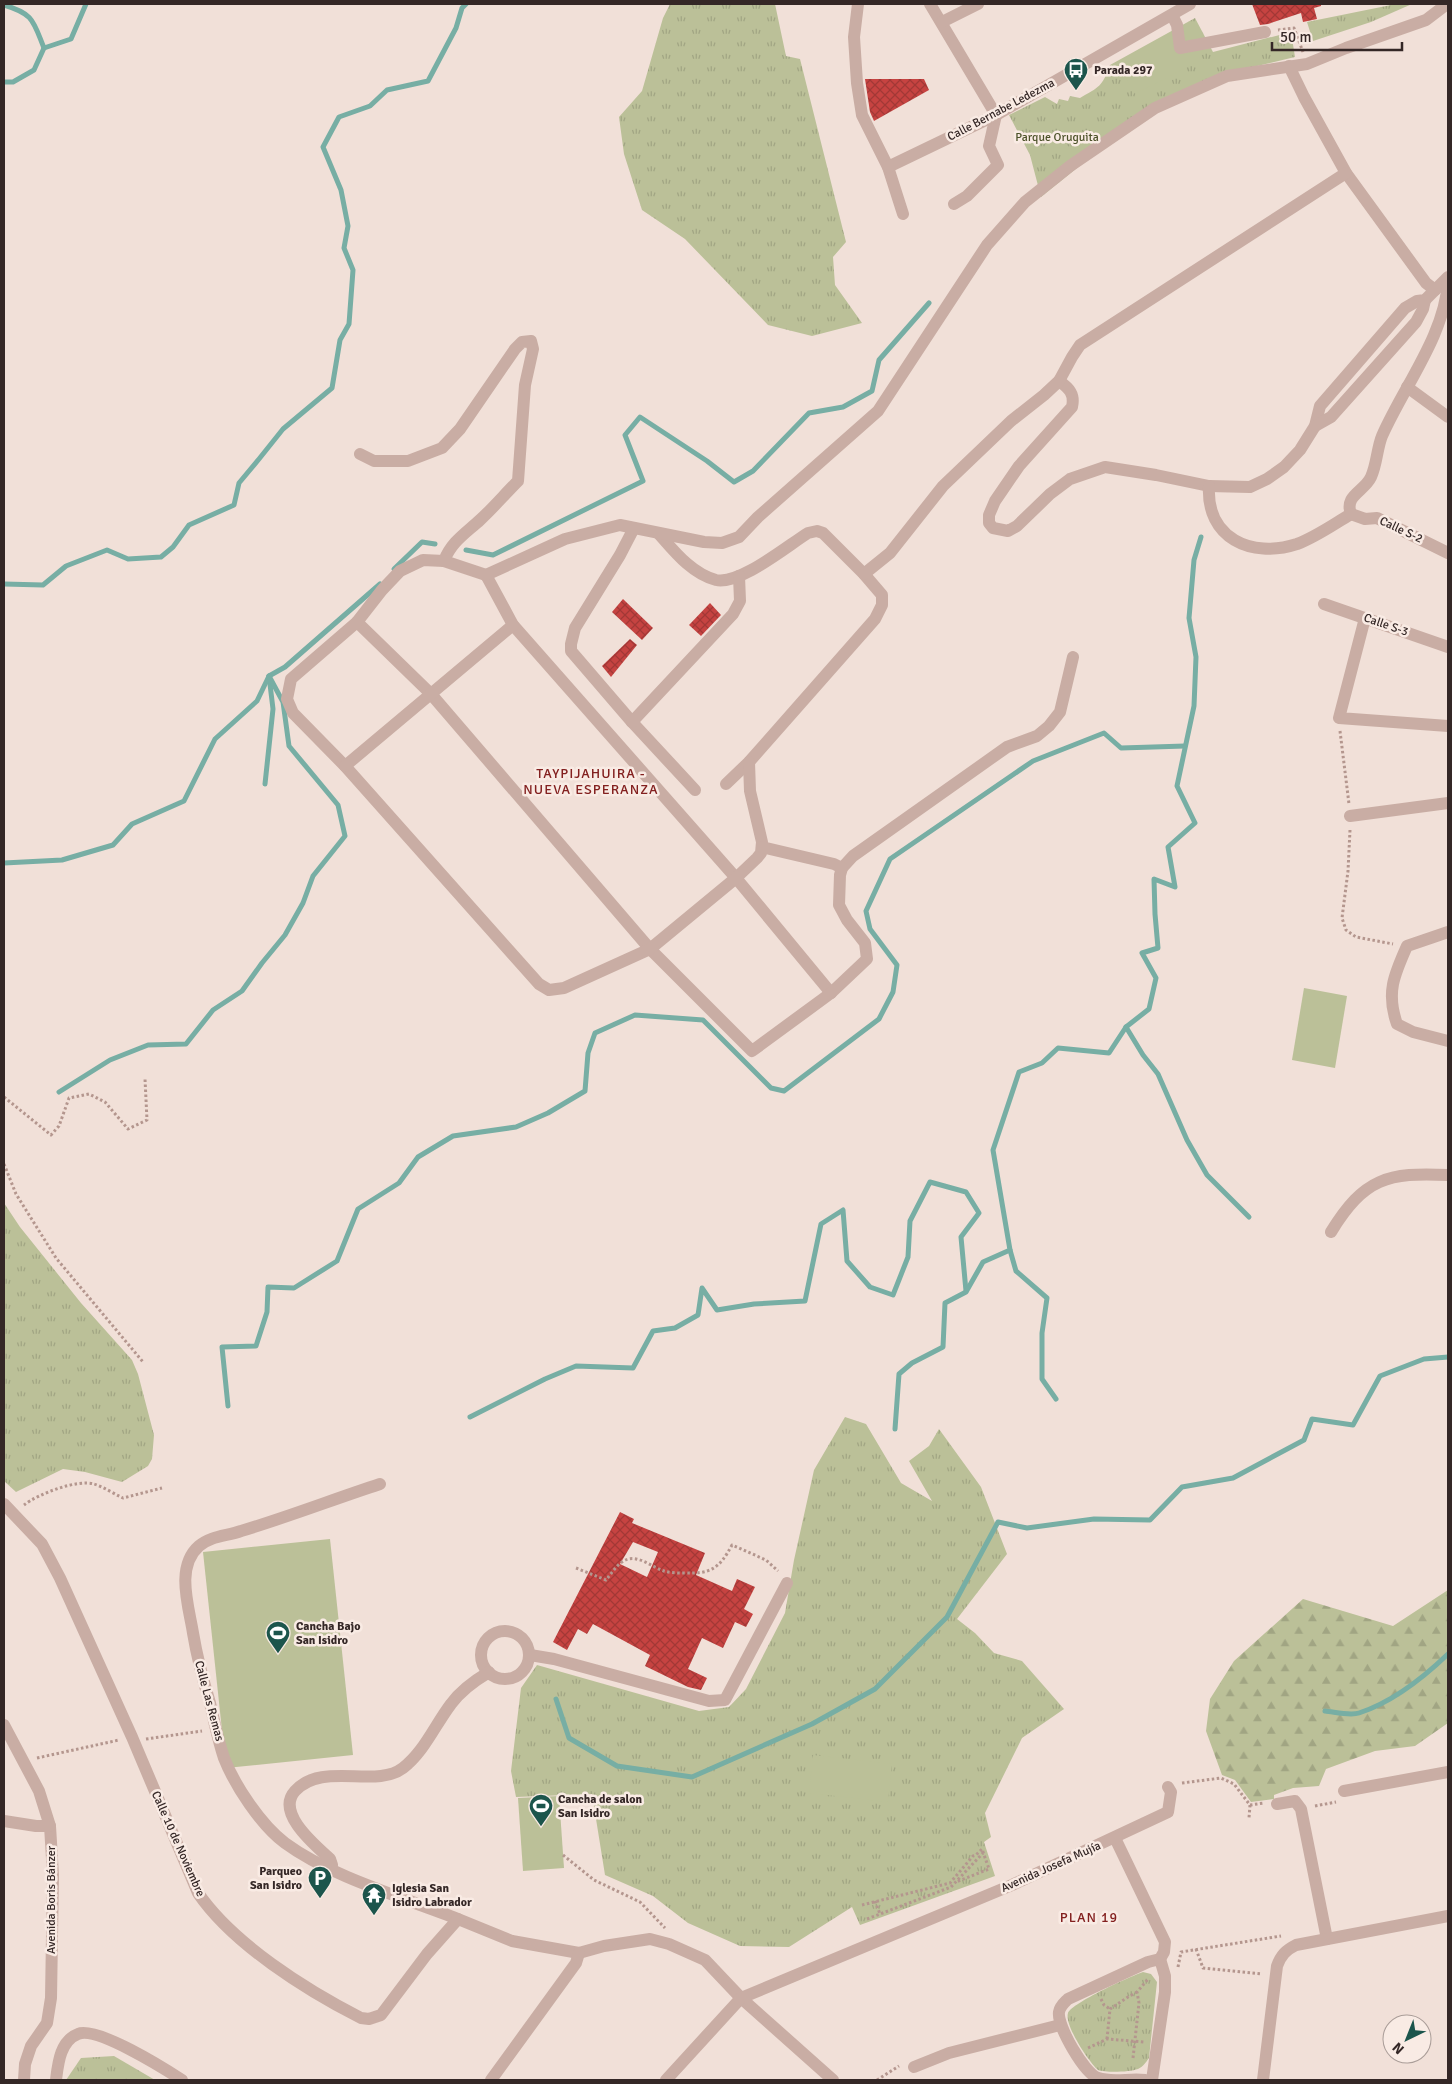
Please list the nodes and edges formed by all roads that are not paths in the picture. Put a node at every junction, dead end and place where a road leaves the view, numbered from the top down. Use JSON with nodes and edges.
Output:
{"nodes":[{"id":1,"x":858,"y":4,"type":"edge"},
{"id":2,"x":930,"y":4,"type":"edge"},
{"id":3,"x":978,"y":4,"type":"edge"},
{"id":4,"x":1190,"y":4,"type":"edge"},
{"id":5,"x":1447,"y":4,"type":"edge"},
{"id":6,"x":1172,"y":15,"type":"junction"},
{"id":7,"x":942,"y":22,"type":"junction"},
{"id":8,"x":1265,"y":32,"type":"dead end"},
{"id":9,"x":1289,"y":66,"type":"junction"},
{"id":10,"x":996,"y":115,"type":"junction"},
{"id":11,"x":888,"y":168,"type":"junction"},
{"id":12,"x":1346,"y":173,"type":"junction"},
{"id":13,"x":954,"y":204,"type":"dead end"},
{"id":14,"x":904,"y":214,"type":"dead end"},
{"id":15,"x":1448,"y":279,"type":"edge"},
{"id":16,"x":1434,"y":290,"type":"junction"},
{"id":17,"x":1424,"y":300,"type":"junction"},
{"id":18,"x":1059,"y":381,"type":"junction"},
{"id":19,"x":1407,"y":387,"type":"junction"},
{"id":20,"x":1448,"y":416,"type":"edge"},
{"id":21,"x":1315,"y":426,"type":"junction"},
{"id":22,"x":360,"y":454,"type":"dead end"},
{"id":23,"x":1209,"y":486,"type":"junction"},
{"id":24,"x":1351,"y":514,"type":"junction"},
{"id":25,"x":634,"y":528,"type":"junction"},
{"id":26,"x":659,"y":534,"type":"junction"},
{"id":27,"x":1448,"y":553,"type":"edge"},
{"id":28,"x":444,"y":561,"type":"junction"},
{"id":29,"x":864,"y":574,"type":"junction"},
{"id":30,"x":486,"y":575,"type":"junction"},
{"id":31,"x":738,"y":576,"type":"junction"},
{"id":32,"x":1324,"y":604,"type":"dead end"},
{"id":33,"x":1365,"y":618,"type":"junction"},
{"id":34,"x":358,"y":622,"type":"junction"},
{"id":35,"x":513,"y":625,"type":"junction"},
{"id":36,"x":1448,"y":647,"type":"edge"},
{"id":37,"x":1073,"y":657,"type":"dead end"},
{"id":38,"x":431,"y":694,"type":"junction"},
{"id":39,"x":632,"y":722,"type":"junction"},
{"id":40,"x":1448,"y":726,"type":"edge"},
{"id":41,"x":749,"y":762,"type":"junction"},
{"id":42,"x":345,"y":766,"type":"junction"},
{"id":43,"x":726,"y":784,"type":"dead end"},
{"id":44,"x":695,"y":790,"type":"dead end"},
{"id":45,"x":1448,"y":803,"type":"edge"},
{"id":46,"x":1350,"y":816,"type":"road end"},
{"id":47,"x":762,"y":847,"type":"junction"},
{"id":48,"x":842,"y":868,"type":"junction"},
{"id":49,"x":736,"y":878,"type":"junction"},
{"id":50,"x":1448,"y":932,"type":"edge"},
{"id":51,"x":650,"y":949,"type":"junction"},
{"id":52,"x":831,"y":993,"type":"junction"},
{"id":53,"x":1448,"y":1041,"type":"edge"},
{"id":54,"x":1448,"y":1175,"type":"edge"},
{"id":55,"x":1331,"y":1232,"type":"dead end"},
{"id":56,"x":380,"y":1484,"type":"dead end"},
{"id":57,"x":4,"y":1504,"type":"edge"},
{"id":58,"x":787,"y":1583,"type":"road end"},
{"id":59,"x":530,"y":1655,"type":"junction"},
{"id":60,"x":489,"y":1672,"type":"junction"},
{"id":61,"x":4,"y":1725,"type":"edge"},
{"id":62,"x":1448,"y":1772,"type":"edge"},
{"id":63,"x":1168,"y":1787,"type":"road end"},
{"id":64,"x":1342,"y":1796,"type":"road end"},
{"id":65,"x":1277,"y":1804,"type":"dead end"},
{"id":66,"x":4,"y":1821,"type":"edge"},
{"id":67,"x":50,"y":1826,"type":"junction"},
{"id":68,"x":1115,"y":1838,"type":"junction"},
{"id":69,"x":331,"y":1868,"type":"junction"},
{"id":70,"x":1448,"y":1916,"type":"edge"},
{"id":71,"x":458,"y":1918,"type":"junction"},
{"id":72,"x":1327,"y":1938,"type":"junction"},
{"id":73,"x":579,"y":1953,"type":"junction"},
{"id":74,"x":1160,"y":1959,"type":"junction"},
{"id":75,"x":741,"y":1998,"type":"junction"},
{"id":76,"x":1060,"y":2025,"type":"junction"},
{"id":77,"x":914,"y":2067,"type":"road end"},
{"id":78,"x":24,"y":2080,"type":"edge"},
{"id":79,"x":56,"y":2080,"type":"edge"},
{"id":80,"x":182,"y":2080,"type":"edge"},
{"id":81,"x":491,"y":2080,"type":"edge"},
{"id":82,"x":666,"y":2080,"type":"edge"},
{"id":83,"x":834,"y":2080,"type":"edge"},
{"id":84,"x":1145,"y":2080,"type":"edge"},
{"id":85,"x":1152,"y":2080,"type":"edge"},
{"id":86,"x":1263,"y":2080,"type":"edge"}],
"edges":[{"from":1,"to":11,"type":"street"},
{"from":2,"to":7,"type":"street"},
{"from":3,"to":7,"type":"street"},
{"from":4,"to":6,"type":"street","name":"Calle Bernabe Ledezma"},
{"from":5,"to":9,"type":"street"},
{"from":6,"to":8,"type":"street"},
{"from":6,"to":10,"type":"street","name":"Calle Bernabe Ledezma"},
{"from":7,"to":10,"type":"street"},
{"from":9,"to":12,"type":"street"},
{"from":9,"to":26,"type":"street"},
{"from":10,"to":11,"type":"street","name":"Calle Bernabe Ledezma"},
{"from":10,"to":13,"type":"street"},
{"from":11,"to":14,"type":"street"},
{"from":12,"to":16,"type":"street"},
{"from":12,"to":18,"type":"street"},
{"from":15,"to":16,"type":"street"},
{"from":15,"to":19,"type":"street"},
{"from":16,"to":17,"type":"street"},
{"from":17,"to":21,"type":"street"},
{"from":17,"to":21,"type":"street"},
{"from":18,"to":23,"type":"street"},
{"from":18,"to":29,"type":"street"},
{"from":19,"to":20,"type":"street"},
{"from":19,"to":24,"type":"street"},
{"from":21,"to":23,"type":"street"},
{"from":22,"to":28,"type":"street"},
{"from":23,"to":24,"type":"street"},
{"from":24,"to":27,"type":"street","name":"Calle S-2"},
{"from":25,"to":26,"type":"street"},
{"from":25,"to":30,"type":"street"},
{"from":25,"to":39,"type":"street"},
{"from":26,"to":31,"type":"street"},
{"from":28,"to":30,"type":"street"},
{"from":28,"to":34,"type":"street"},
{"from":29,"to":31,"type":"street"},
{"from":29,"to":41,"type":"street"},
{"from":30,"to":35,"type":"street"},
{"from":31,"to":39,"type":"street"},
{"from":32,"to":33,"type":"street","name":"Calle S-3"},
{"from":33,"to":36,"type":"street","name":"Calle S-3"},
{"from":33,"to":40,"type":"street"},
{"from":34,"to":38,"type":"street"},
{"from":34,"to":42,"type":"street"},
{"from":35,"to":38,"type":"street"},
{"from":35,"to":49,"type":"street"},
{"from":37,"to":48,"type":"street"},
{"from":38,"to":42,"type":"street"},
{"from":38,"to":51,"type":"street"},
{"from":39,"to":44,"type":"street"},
{"from":41,"to":43,"type":"street"},
{"from":41,"to":47,"type":"street"},
{"from":42,"to":51,"type":"street"},
{"from":45,"to":46,"type":"street"},
{"from":47,"to":48,"type":"street"},
{"from":47,"to":49,"type":"street"},
{"from":48,"to":52,"type":"street"},
{"from":49,"to":51,"type":"street"},
{"from":49,"to":52,"type":"street"},
{"from":50,"to":53,"type":"street"},
{"from":51,"to":52,"type":"street"},
{"from":54,"to":55,"type":"street"},
{"from":56,"to":69,"type":"street","name":"Calle Las Remas"},
{"from":57,"to":71,"type":"street","name":"Calle 10 de Noviembre"},
{"from":58,"to":59,"type":"street"},
{"from":59,"to":60,"type":"street"},
{"from":59,"to":60,"type":"street"},
{"from":60,"to":69,"type":"street"},
{"from":61,"to":67,"type":"street","name":"Avenida Boris Bánzer"},
{"from":62,"to":64,"type":"street"},
{"from":63,"to":68,"type":"street"},
{"from":65,"to":72,"type":"street"},
{"from":66,"to":67,"type":"street"},
{"from":67,"to":78,"type":"street","name":"Avenida Boris Bánzer"},
{"from":68,"to":74,"type":"street","name":"Avenida Josefa Mujía"},
{"from":68,"to":75,"type":"street","name":"Avenida Josefa Mujía"},
{"from":69,"to":71,"type":"street","name":"Calle Las Remas"},
{"from":70,"to":72,"type":"street"},
{"from":71,"to":73,"type":"street"},
{"from":72,"to":86,"type":"street"},
{"from":73,"to":75,"type":"street"},
{"from":73,"to":81,"type":"street"},
{"from":74,"to":76,"type":"street"},
{"from":74,"to":85,"type":"street","name":"Avenida Josefa Mujía"},
{"from":75,"to":82,"type":"street","name":"Avenida Josefa Mujía"},
{"from":75,"to":83,"type":"street"},
{"from":76,"to":77,"type":"street"},
{"from":76,"to":84,"type":"street"},
{"from":79,"to":80,"type":"street"}]}
